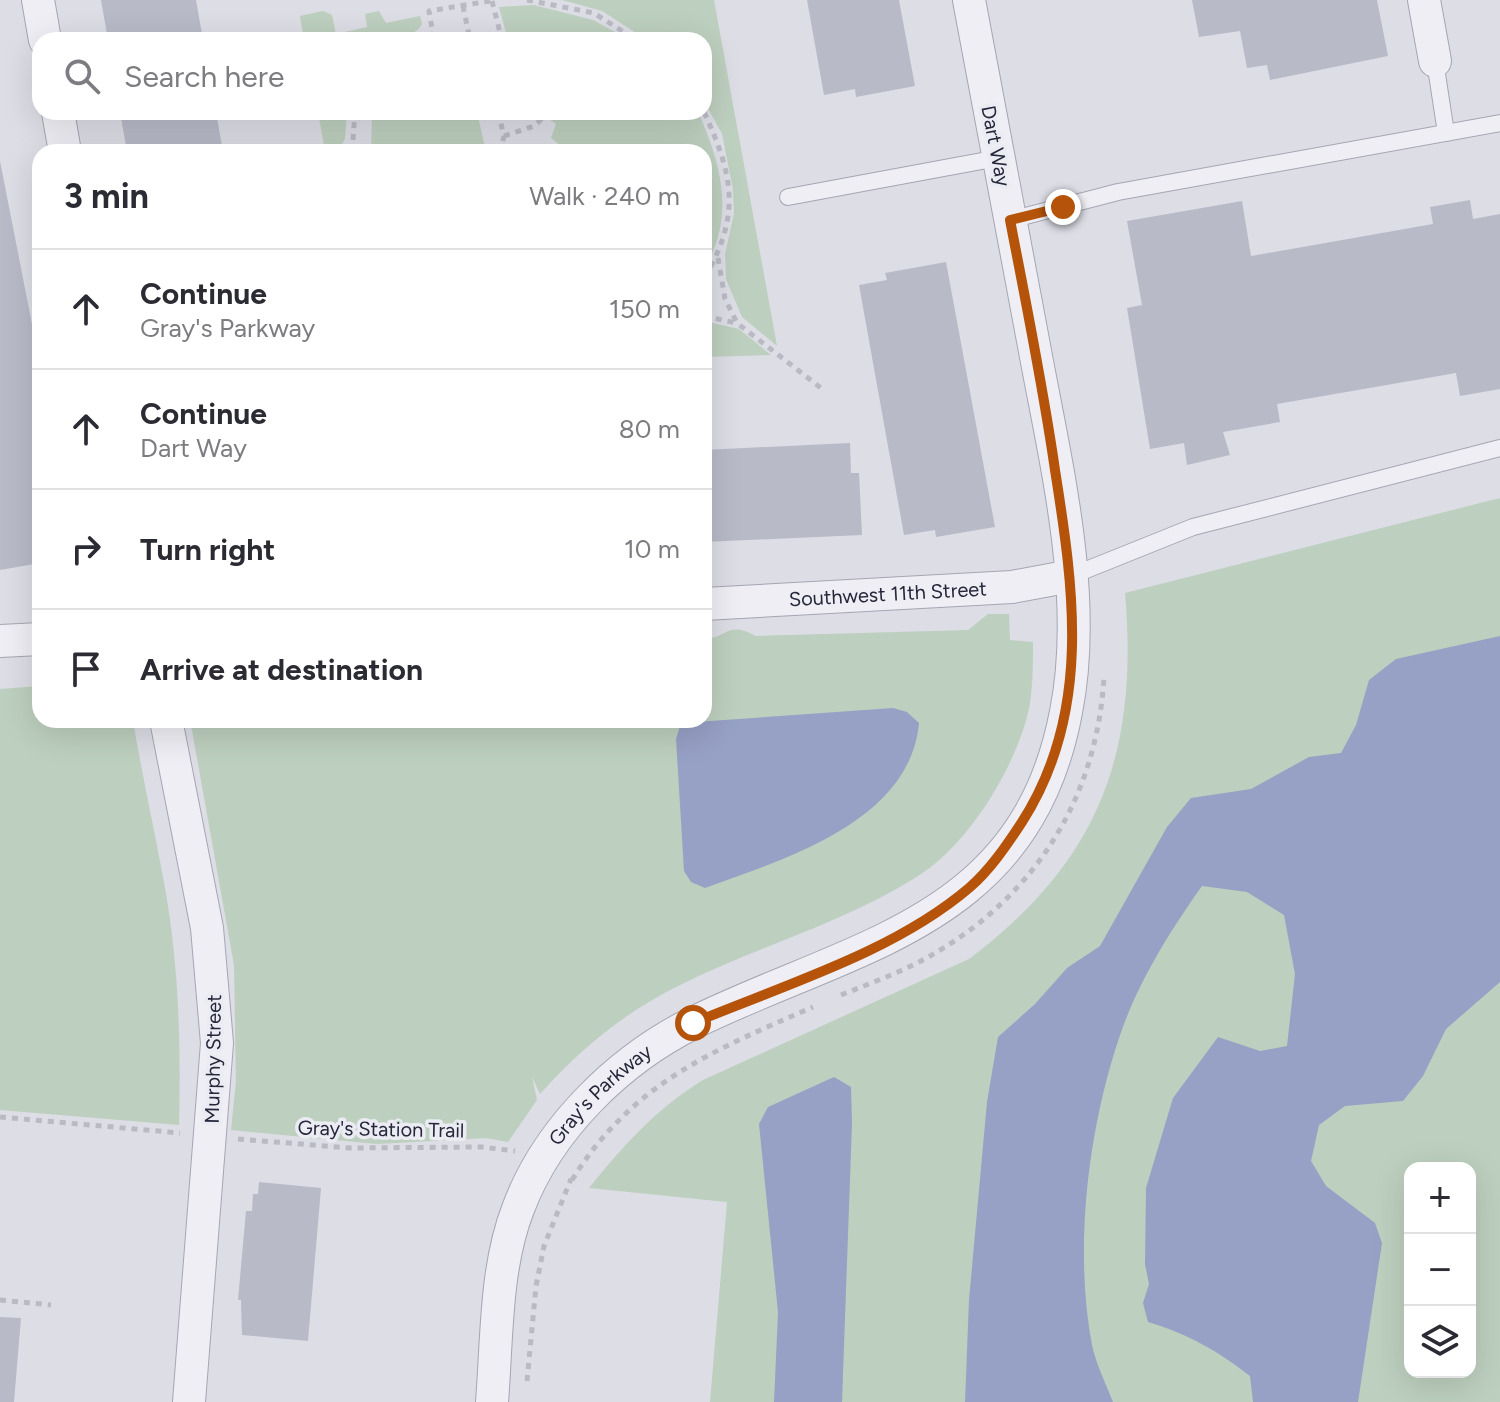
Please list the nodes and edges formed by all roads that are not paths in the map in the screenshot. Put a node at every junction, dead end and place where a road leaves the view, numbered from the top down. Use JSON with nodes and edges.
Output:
{"nodes":[{"id":1,"x":38,"y":0,"type":"edge"},
{"id":2,"x":969,"y":0,"type":"edge"},
{"id":3,"x":1424,"y":0,"type":"edge"},
{"id":4,"x":44,"y":32,"type":"edge"},
{"id":5,"x":1435,"y":61,"type":"joint"},
{"id":6,"x":59,"y":120,"type":"edge"},
{"id":7,"x":1500,"y":123,"type":"edge"},
{"id":8,"x":1446,"y":133,"type":"junction"},
{"id":9,"x":64,"y":144,"type":"edge"},
{"id":10,"x":998,"y":158,"type":"junction"},
{"id":11,"x":788,"y":197,"type":"dead end"},
{"id":12,"x":1010,"y":220,"type":"junction"},
{"id":13,"x":1500,"y":448,"type":"edge"},
{"id":14,"x":1071,"y":576,"type":"junction"},
{"id":15,"x":712,"y":604,"type":"edge"},
{"id":16,"x":32,"y":639,"type":"edge"},
{"id":17,"x":0,"y":641,"type":"edge"},
{"id":18,"x":168,"y":728,"type":"edge"},
{"id":19,"x":189,"y":1402,"type":"edge"},
{"id":20,"x":492,"y":1402,"type":"edge"}],
"edges":[{"from":1,"to":4,"type":"street"},
{"from":2,"to":10,"type":"street","name":"Dart Way"},
{"from":3,"to":5,"type":"street"},
{"from":5,"to":8,"type":"lane"},
{"from":6,"to":9,"type":"street"},
{"from":7,"to":8,"type":"lane"},
{"from":8,"to":12,"type":"lane"},
{"from":10,"to":11,"type":"lane"},
{"from":10,"to":12,"type":"street","name":"Dart Way"},
{"from":12,"to":14,"type":"street","name":"Dart Way"},
{"from":13,"to":14,"type":"lane"},
{"from":14,"to":15,"type":"street","name":"Southwest 11th Street"},
{"from":14,"to":20,"type":"street","name":"Gray's Parkway"},
{"from":16,"to":17,"type":"street"},
{"from":18,"to":19,"type":"street","name":"Murphy Street"}]}
